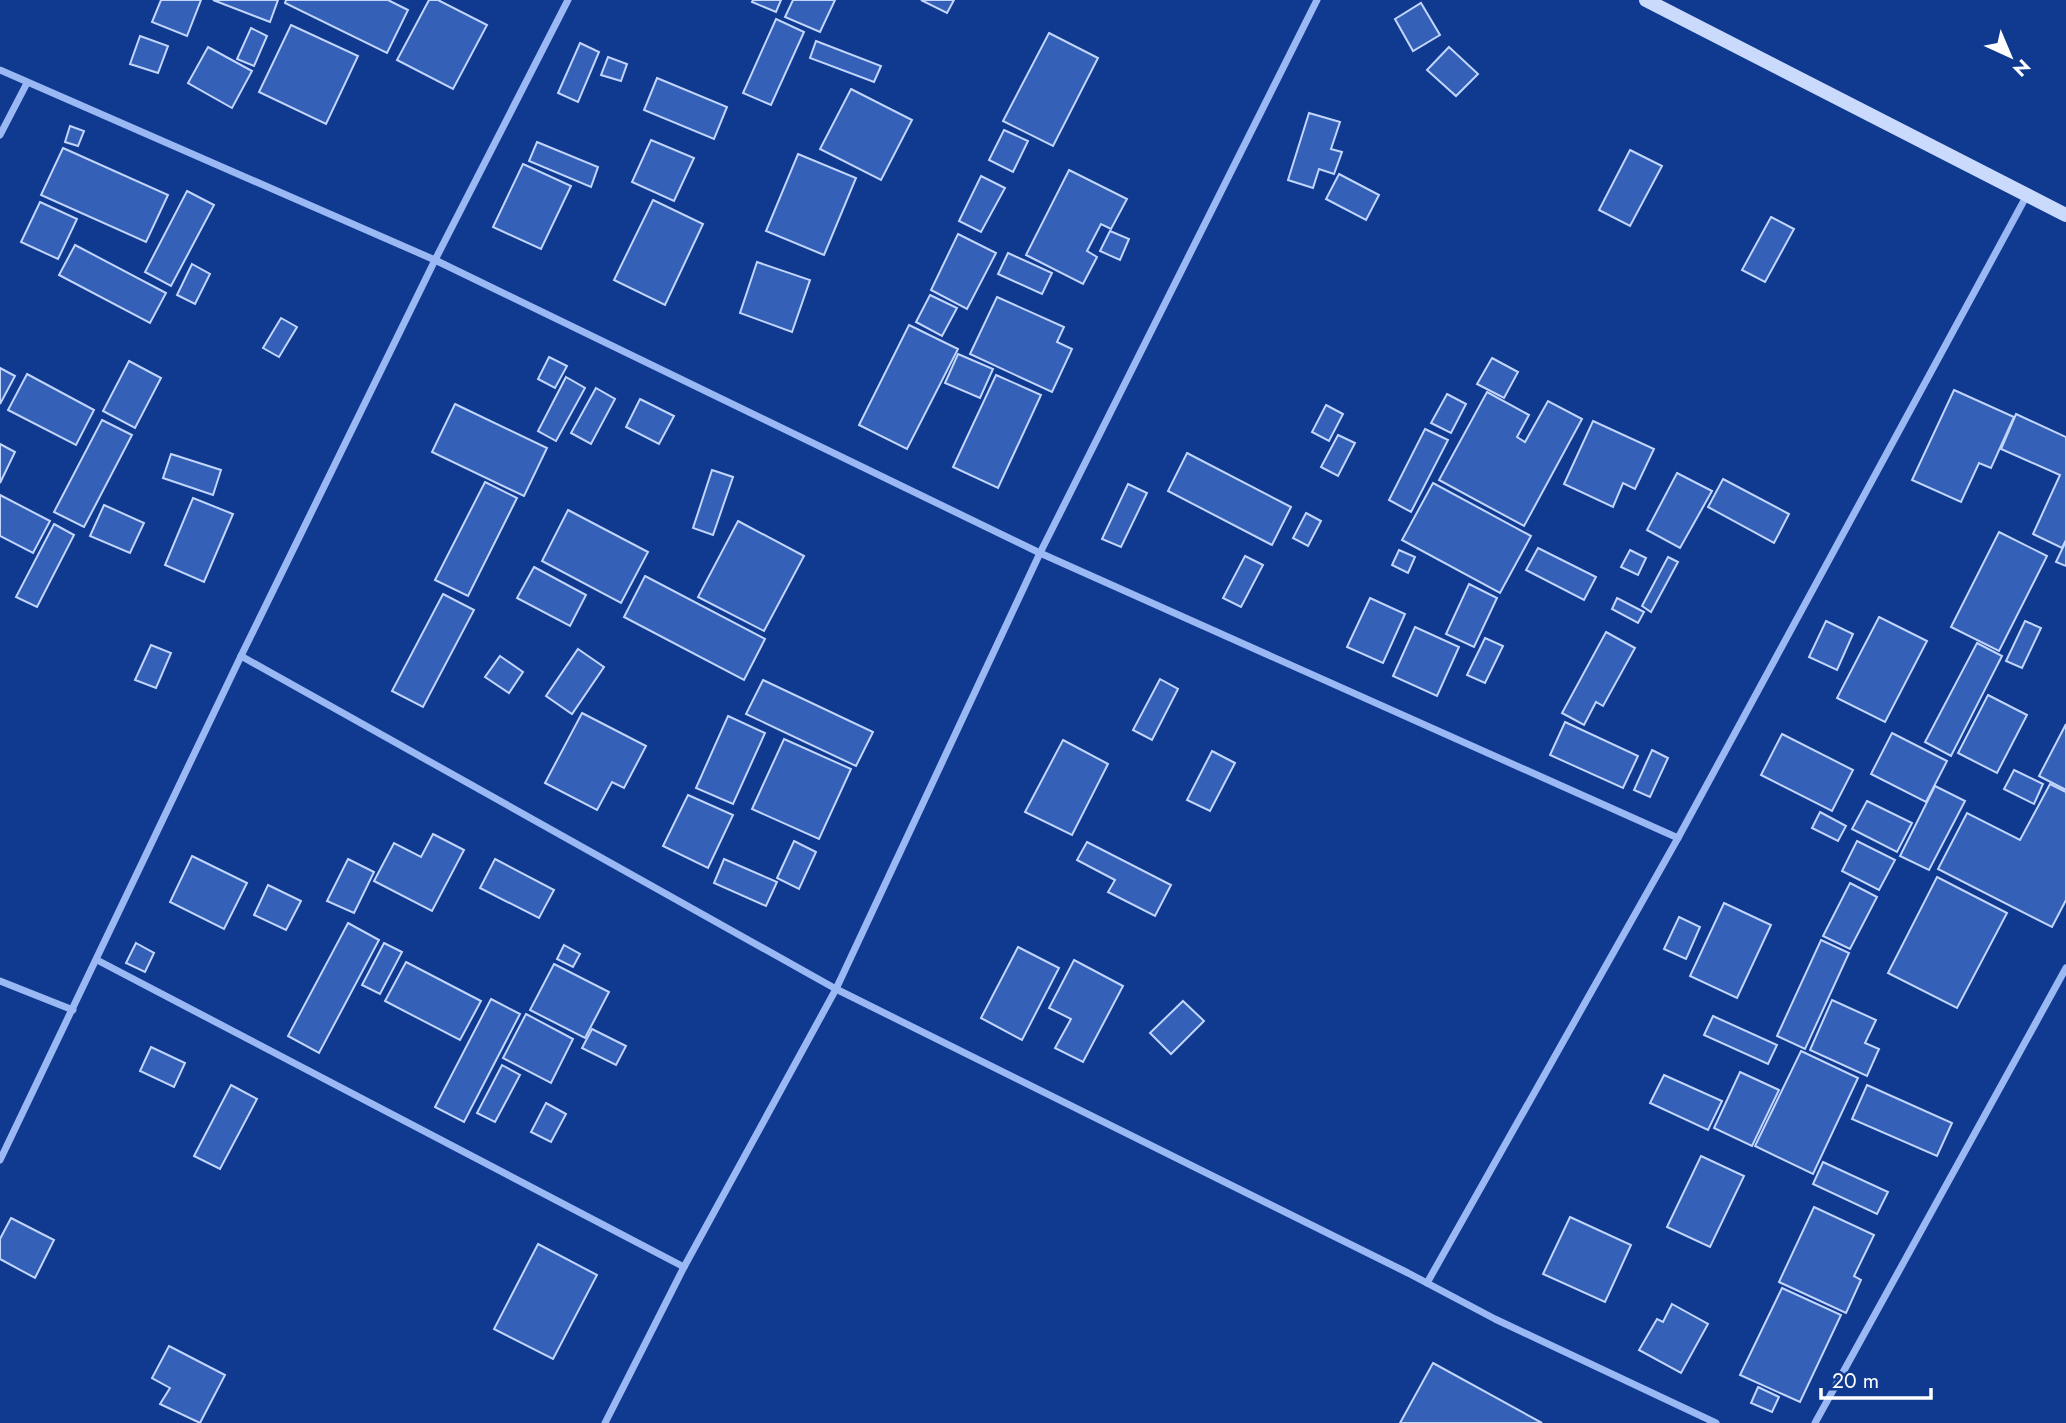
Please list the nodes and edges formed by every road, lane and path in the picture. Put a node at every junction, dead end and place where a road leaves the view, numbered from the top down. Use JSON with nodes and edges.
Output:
{"nodes":[{"id":1,"x":568,"y":0,"type":"edge"},
{"id":2,"x":1317,"y":0,"type":"edge"},
{"id":3,"x":1646,"y":0,"type":"edge"},
{"id":4,"x":0,"y":69,"type":"edge"},
{"id":5,"x":27,"y":83,"type":"junction"},
{"id":6,"x":0,"y":135,"type":"edge"},
{"id":7,"x":2026,"y":195,"type":"junction"},
{"id":8,"x":2066,"y":215,"type":"edge"},
{"id":9,"x":435,"y":261,"type":"junction"},
{"id":10,"x":1041,"y":553,"type":"junction"},
{"id":11,"x":242,"y":656,"type":"junction"},
{"id":12,"x":1678,"y":838,"type":"junction"},
{"id":13,"x":97,"y":960,"type":"junction"},
{"id":14,"x":2066,"y":968,"type":"edge"},
{"id":15,"x":0,"y":981,"type":"edge"},
{"id":16,"x":836,"y":989,"type":"junction"},
{"id":17,"x":72,"y":1010,"type":"junction"},
{"id":18,"x":0,"y":1160,"type":"edge"},
{"id":19,"x":684,"y":1267,"type":"junction"},
{"id":20,"x":1427,"y":1283,"type":"junction"},
{"id":21,"x":606,"y":1423,"type":"edge"},
{"id":22,"x":1716,"y":1423,"type":"edge"},
{"id":23,"x":1815,"y":1423,"type":"edge"}],
"edges":[{"from":1,"to":9,"type":"street"},
{"from":2,"to":10,"type":"street"},
{"from":3,"to":7,"type":"street"},
{"from":4,"to":5,"type":"street"},
{"from":5,"to":6,"type":"street"},
{"from":5,"to":9,"type":"street"},
{"from":7,"to":8,"type":"street"},
{"from":7,"to":12,"type":"street"},
{"from":9,"to":10,"type":"street"},
{"from":9,"to":11,"type":"street"},
{"from":10,"to":12,"type":"street"},
{"from":10,"to":16,"type":"street"},
{"from":11,"to":13,"type":"street"},
{"from":11,"to":16,"type":"street"},
{"from":12,"to":20,"type":"street"},
{"from":13,"to":17,"type":"street"},
{"from":13,"to":19,"type":"street"},
{"from":14,"to":23,"type":"street"},
{"from":15,"to":17,"type":"street"},
{"from":16,"to":19,"type":"street"},
{"from":16,"to":20,"type":"street"},
{"from":17,"to":18,"type":"street"},
{"from":19,"to":21,"type":"street"},
{"from":20,"to":22,"type":"street"}]}
